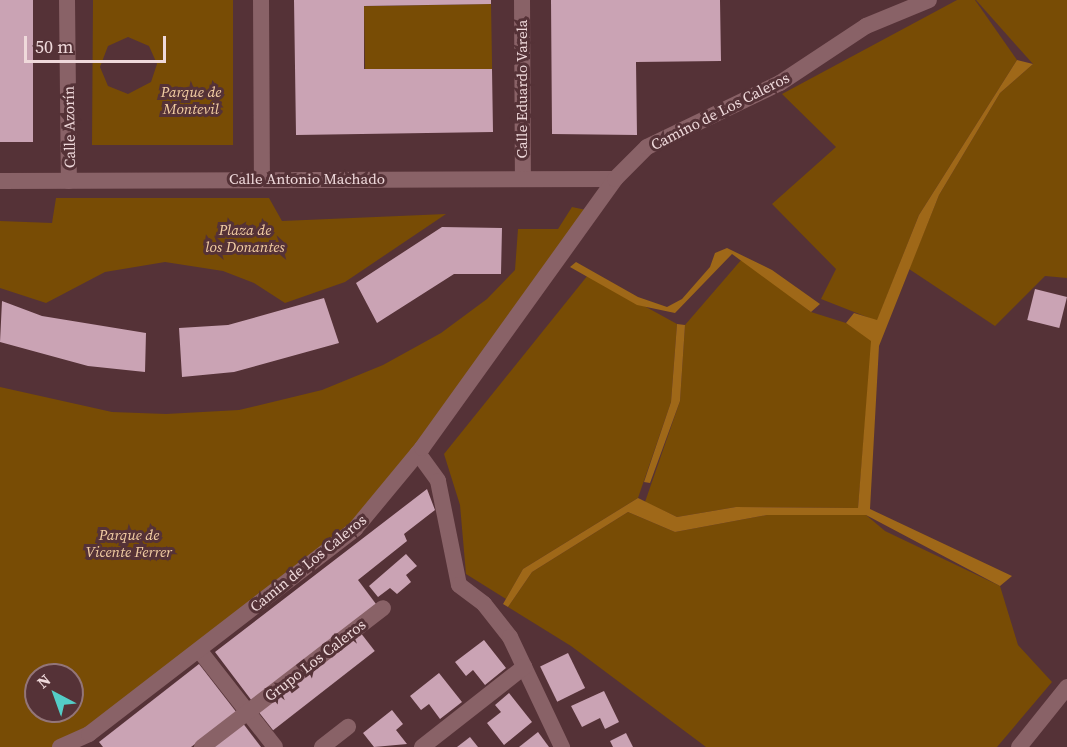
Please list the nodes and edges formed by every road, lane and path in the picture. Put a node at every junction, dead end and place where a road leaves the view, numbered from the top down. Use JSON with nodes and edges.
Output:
{"nodes":[{"id":1,"x":67,"y":0,"type":"edge"},
{"id":2,"x":261,"y":0,"type":"edge"},
{"id":3,"x":522,"y":0,"type":"edge"},
{"id":4,"x":929,"y":0,"type":"edge"},
{"id":5,"x":261,"y":179,"type":"junction"},
{"id":6,"x":523,"y":179,"type":"junction"},
{"id":7,"x":615,"y":179,"type":"junction"},
{"id":8,"x":0,"y":181,"type":"edge"},
{"id":9,"x":69,"y":181,"type":"junction"},
{"id":10,"x":591,"y":211,"type":"joint"},
{"id":11,"x":418,"y":453,"type":"junction"},
{"id":12,"x":383,"y":608,"type":"dead end"},
{"id":13,"x":199,"y":650,"type":"junction"},
{"id":14,"x":524,"y":667,"type":"junction"},
{"id":15,"x":1067,"y":687,"type":"edge"},
{"id":16,"x":248,"y":712,"type":"junction"},
{"id":17,"x":348,"y":727,"type":"dead end"},
{"id":18,"x":79,"y":743,"type":"edge"},
{"id":19,"x":60,"y":747,"type":"edge"},
{"id":20,"x":202,"y":747,"type":"edge"},
{"id":21,"x":276,"y":747,"type":"edge"},
{"id":22,"x":322,"y":747,"type":"edge"},
{"id":23,"x":422,"y":747,"type":"edge"},
{"id":24,"x":562,"y":747,"type":"edge"},
{"id":25,"x":1019,"y":747,"type":"edge"}],
"edges":[{"from":1,"to":9,"type":"street","name":"Calle Azorín"},
{"from":2,"to":5,"type":"street"},
{"from":3,"to":6,"type":"street","name":"Calle Eduardo Varela"},
{"from":4,"to":7,"type":"street","name":"Camino de Los Caleros"},
{"from":5,"to":6,"type":"street","name":"Calle Antonio Machado"},
{"from":5,"to":9,"type":"street","name":"Calle Antonio Machado"},
{"from":6,"to":7,"type":"street","name":"Calle Antonio Machado"},
{"from":7,"to":10,"type":"street","name":"Camino de Los Caleros"},
{"from":8,"to":9,"type":"street","name":"Calle Antonio Machado"},
{"from":10,"to":11,"type":"street","name":"Camín de Los Caleros"},
{"from":11,"to":13,"type":"street","name":"Camín de Los Caleros"},
{"from":11,"to":14,"type":"street"},
{"from":12,"to":16,"type":"street","name":"Grupo Los Caleros"},
{"from":13,"to":16,"type":"street"},
{"from":13,"to":18,"type":"street","name":"Camín de Los Caleros"},
{"from":14,"to":23,"type":"street"},
{"from":14,"to":24,"type":"street"},
{"from":15,"to":25,"type":"street"},
{"from":16,"to":20,"type":"street","name":"Grupo Los Caleros"},
{"from":16,"to":21,"type":"street"},
{"from":17,"to":22,"type":"street"},
{"from":18,"to":19,"type":"street","name":"Camín de Los Caleros"}]}
